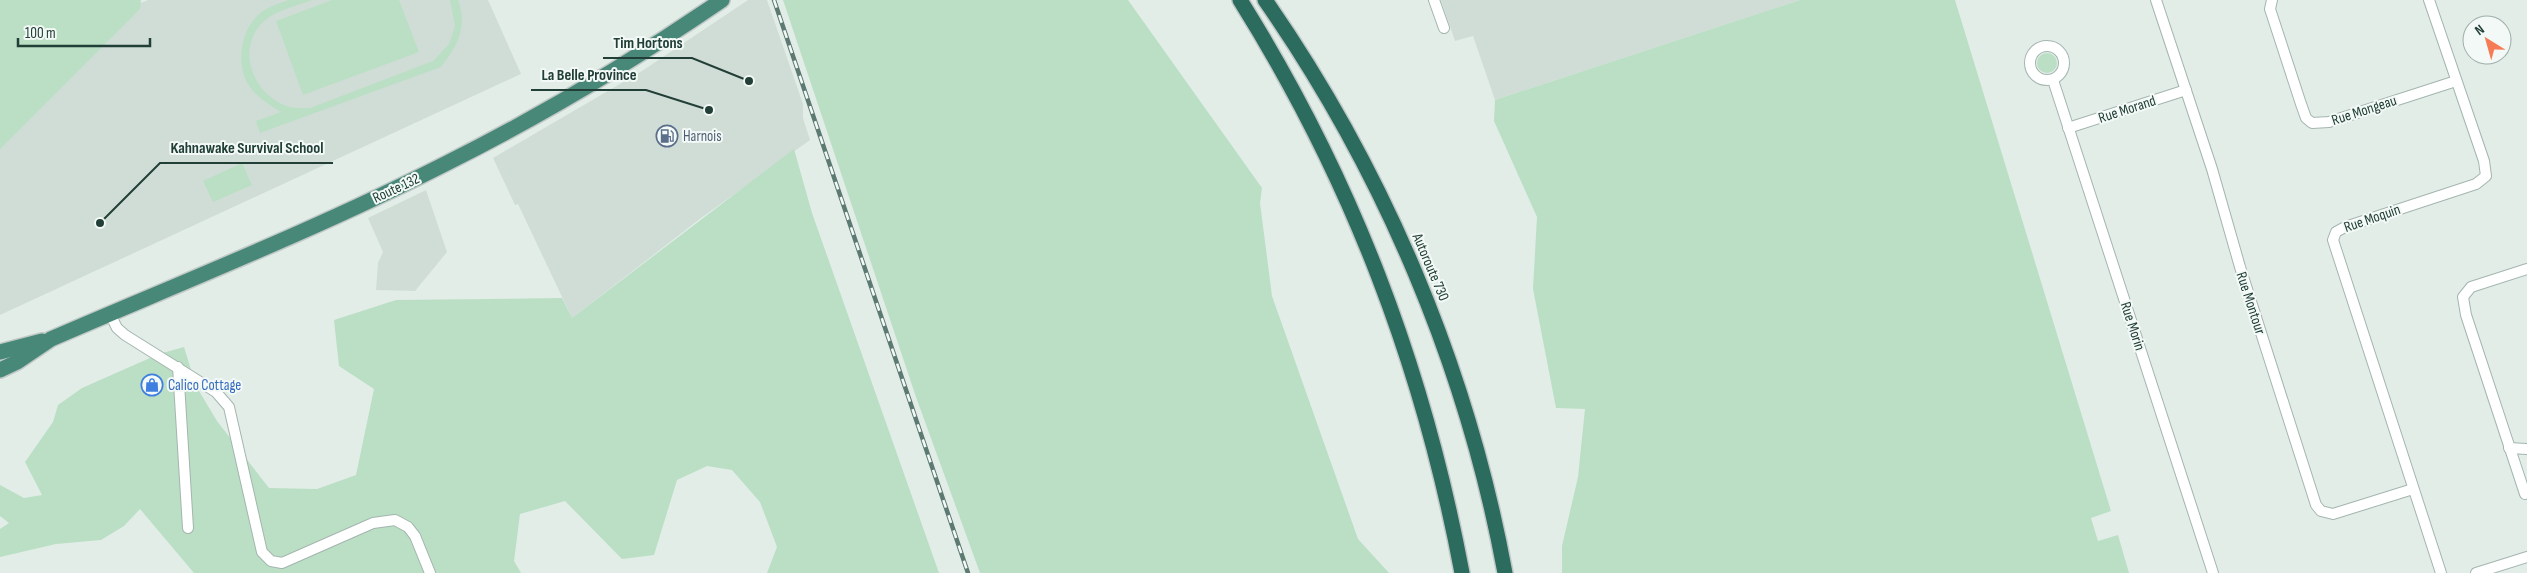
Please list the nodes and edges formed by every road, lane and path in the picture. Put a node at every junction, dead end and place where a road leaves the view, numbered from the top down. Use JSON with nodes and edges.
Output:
{"nodes":[{"id":1,"x":722,"y":0,"type":"edge"},
{"id":2,"x":1240,"y":0,"type":"edge"},
{"id":3,"x":1265,"y":0,"type":"edge"},
{"id":4,"x":1434,"y":0,"type":"edge"},
{"id":5,"x":2156,"y":0,"type":"edge"},
{"id":6,"x":2272,"y":0,"type":"edge"},
{"id":7,"x":2429,"y":0,"type":"edge"},
{"id":8,"x":1444,"y":28,"type":"dead end"},
{"id":9,"x":2053,"y":80,"type":"dead end"},
{"id":10,"x":2456,"y":81,"type":"junction"},
{"id":11,"x":2186,"y":90,"type":"junction"},
{"id":12,"x":2068,"y":128,"type":"junction"},
{"id":13,"x":2527,"y":269,"type":"edge"},
{"id":14,"x":110,"y":314,"type":"junction"},
{"id":15,"x":51,"y":339,"type":"junction"},
{"id":16,"x":0,"y":352,"type":"edge"},
{"id":17,"x":178,"y":367,"type":"junction"},
{"id":18,"x":0,"y":370,"type":"edge"},
{"id":19,"x":2509,"y":448,"type":"junction"},
{"id":20,"x":2527,"y":450,"type":"edge"},
{"id":21,"x":2413,"y":489,"type":"junction"},
{"id":22,"x":2525,"y":494,"type":"dead end"},
{"id":23,"x":188,"y":528,"type":"dead end"},
{"id":24,"x":2527,"y":557,"type":"edge"},
{"id":25,"x":430,"y":573,"type":"edge"},
{"id":26,"x":1462,"y":573,"type":"edge"},
{"id":27,"x":1505,"y":573,"type":"edge"},
{"id":28,"x":2213,"y":573,"type":"edge"},
{"id":29,"x":2441,"y":573,"type":"edge"},
{"id":30,"x":2476,"y":573,"type":"edge"}],
"edges":[{"from":1,"to":14,"type":"highway","name":"Route 132"},
{"from":2,"to":26,"type":"highway"},
{"from":3,"to":27,"type":"highway","name":"Autoroute 730"},
{"from":4,"to":8,"type":"street"},
{"from":5,"to":11,"type":"street","name":"Rue Montour"},
{"from":6,"to":10,"type":"street","name":"Rue Mongeau"},
{"from":7,"to":10,"type":"street","name":"Rue Moquin"},
{"from":9,"to":12,"type":"street","name":"Rue Morin"},
{"from":10,"to":21,"type":"street","name":"Rue Moquin"},
{"from":11,"to":12,"type":"street","name":"Rue Morand"},
{"from":11,"to":21,"type":"street","name":"Rue Montour"},
{"from":12,"to":28,"type":"street","name":"Rue Morin"},
{"from":13,"to":19,"type":"street"},
{"from":14,"to":15,"type":"highway","name":"Route 132"},
{"from":14,"to":17,"type":"street"},
{"from":15,"to":16,"type":"highway","name":"Route 132"},
{"from":15,"to":18,"type":"highway","name":"Route 132"},
{"from":17,"to":23,"type":"street"},
{"from":17,"to":25,"type":"street"},
{"from":19,"to":20,"type":"street"},
{"from":19,"to":22,"type":"street"},
{"from":21,"to":29,"type":"street","name":"Rue Moquin"},
{"from":24,"to":30,"type":"street"}]}
